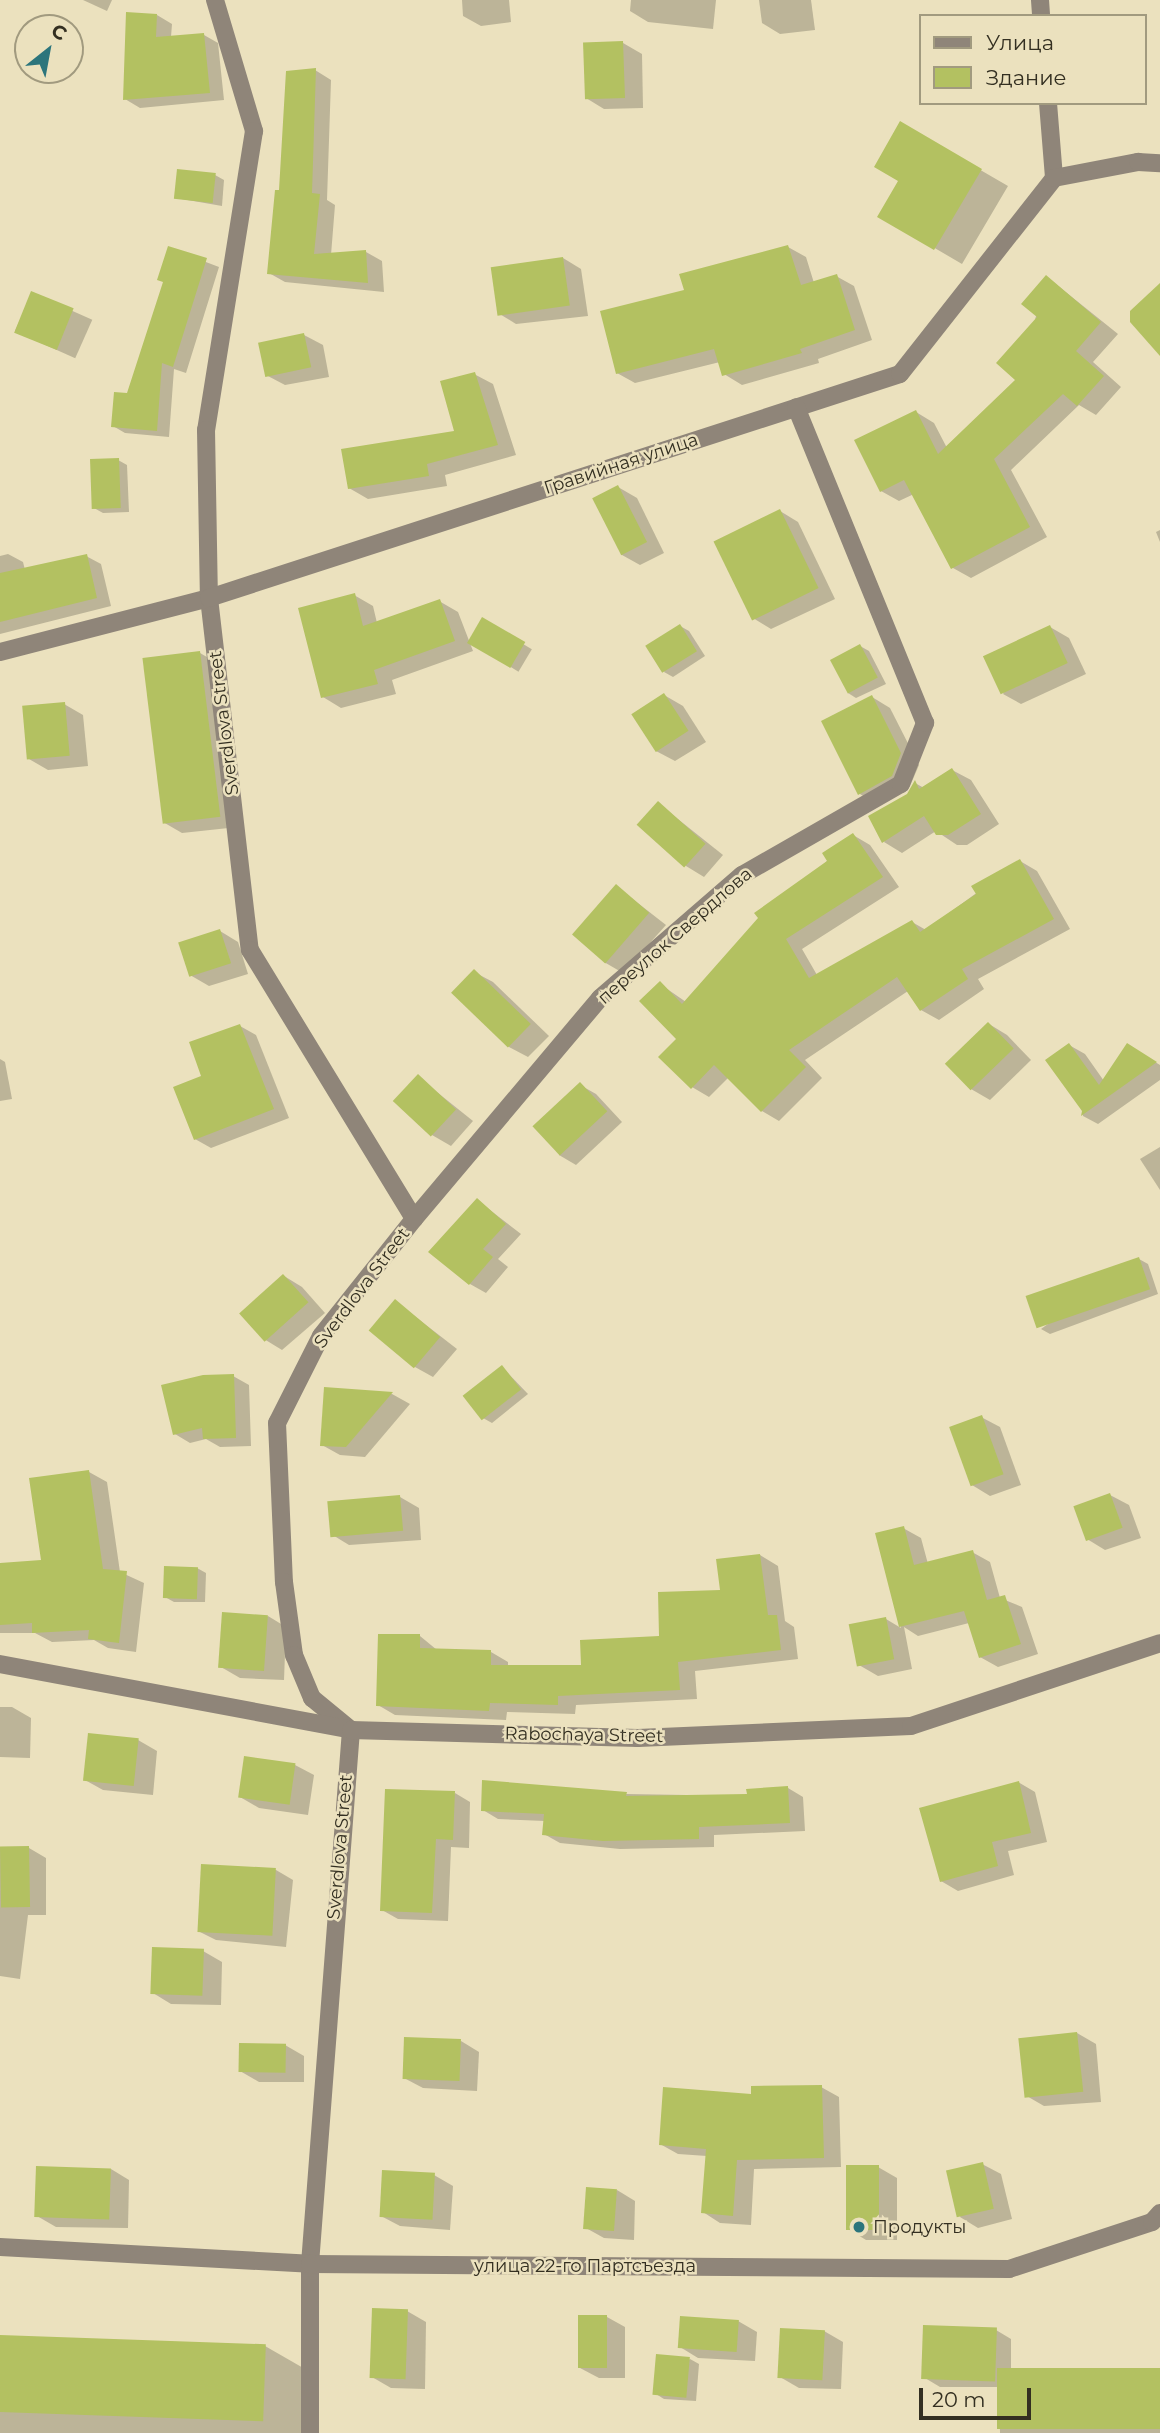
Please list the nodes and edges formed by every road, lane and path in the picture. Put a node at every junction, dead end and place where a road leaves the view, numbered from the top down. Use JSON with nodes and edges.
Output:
{"nodes":[{"id":1,"x":215,"y":0,"type":"edge"},
{"id":2,"x":1048,"y":105,"type":"edge"},
{"id":3,"x":1160,"y":163,"type":"edge"},
{"id":4,"x":1054,"y":178,"type":"junction"},
{"id":5,"x":796,"y":407,"type":"junction"},
{"id":6,"x":209,"y":598,"type":"junction"},
{"id":7,"x":0,"y":652,"type":"edge"},
{"id":8,"x":415,"y":1219,"type":"junction"},
{"id":9,"x":1160,"y":1643,"type":"edge"},
{"id":10,"x":0,"y":1664,"type":"edge"},
{"id":11,"x":351,"y":1730,"type":"junction"},
{"id":12,"x":1157,"y":2221,"type":"edge"},
{"id":13,"x":0,"y":2247,"type":"edge"},
{"id":14,"x":310,"y":2264,"type":"junction"},
{"id":15,"x":310,"y":2433,"type":"edge"}],
"edges":[{"from":1,"to":6,"type":"street","name":"Sverdlova Street"},
{"from":2,"to":4,"type":"street"},
{"from":3,"to":4,"type":"street"},
{"from":4,"to":5,"type":"street","name":"Гравийная улица"},
{"from":5,"to":6,"type":"street","name":"Гравийная улица"},
{"from":5,"to":8,"type":"street","name":"переулок Свердлова"},
{"from":6,"to":7,"type":"street","name":"Гравийная улица"},
{"from":6,"to":8,"type":"street","name":"Sverdlova Street"},
{"from":8,"to":11,"type":"street","name":"Sverdlova Street"},
{"from":9,"to":11,"type":"street","name":"Rabochaya Street"},
{"from":10,"to":11,"type":"street","name":"Rabochaya Street"},
{"from":11,"to":14,"type":"street","name":"Sverdlova Street"},
{"from":12,"to":14,"type":"street","name":"улица 22-го Партсъезда"},
{"from":13,"to":14,"type":"street","name":"улица 22-го Партсъезда"},
{"from":14,"to":15,"type":"street","name":"Sverdlova Street"}]}
